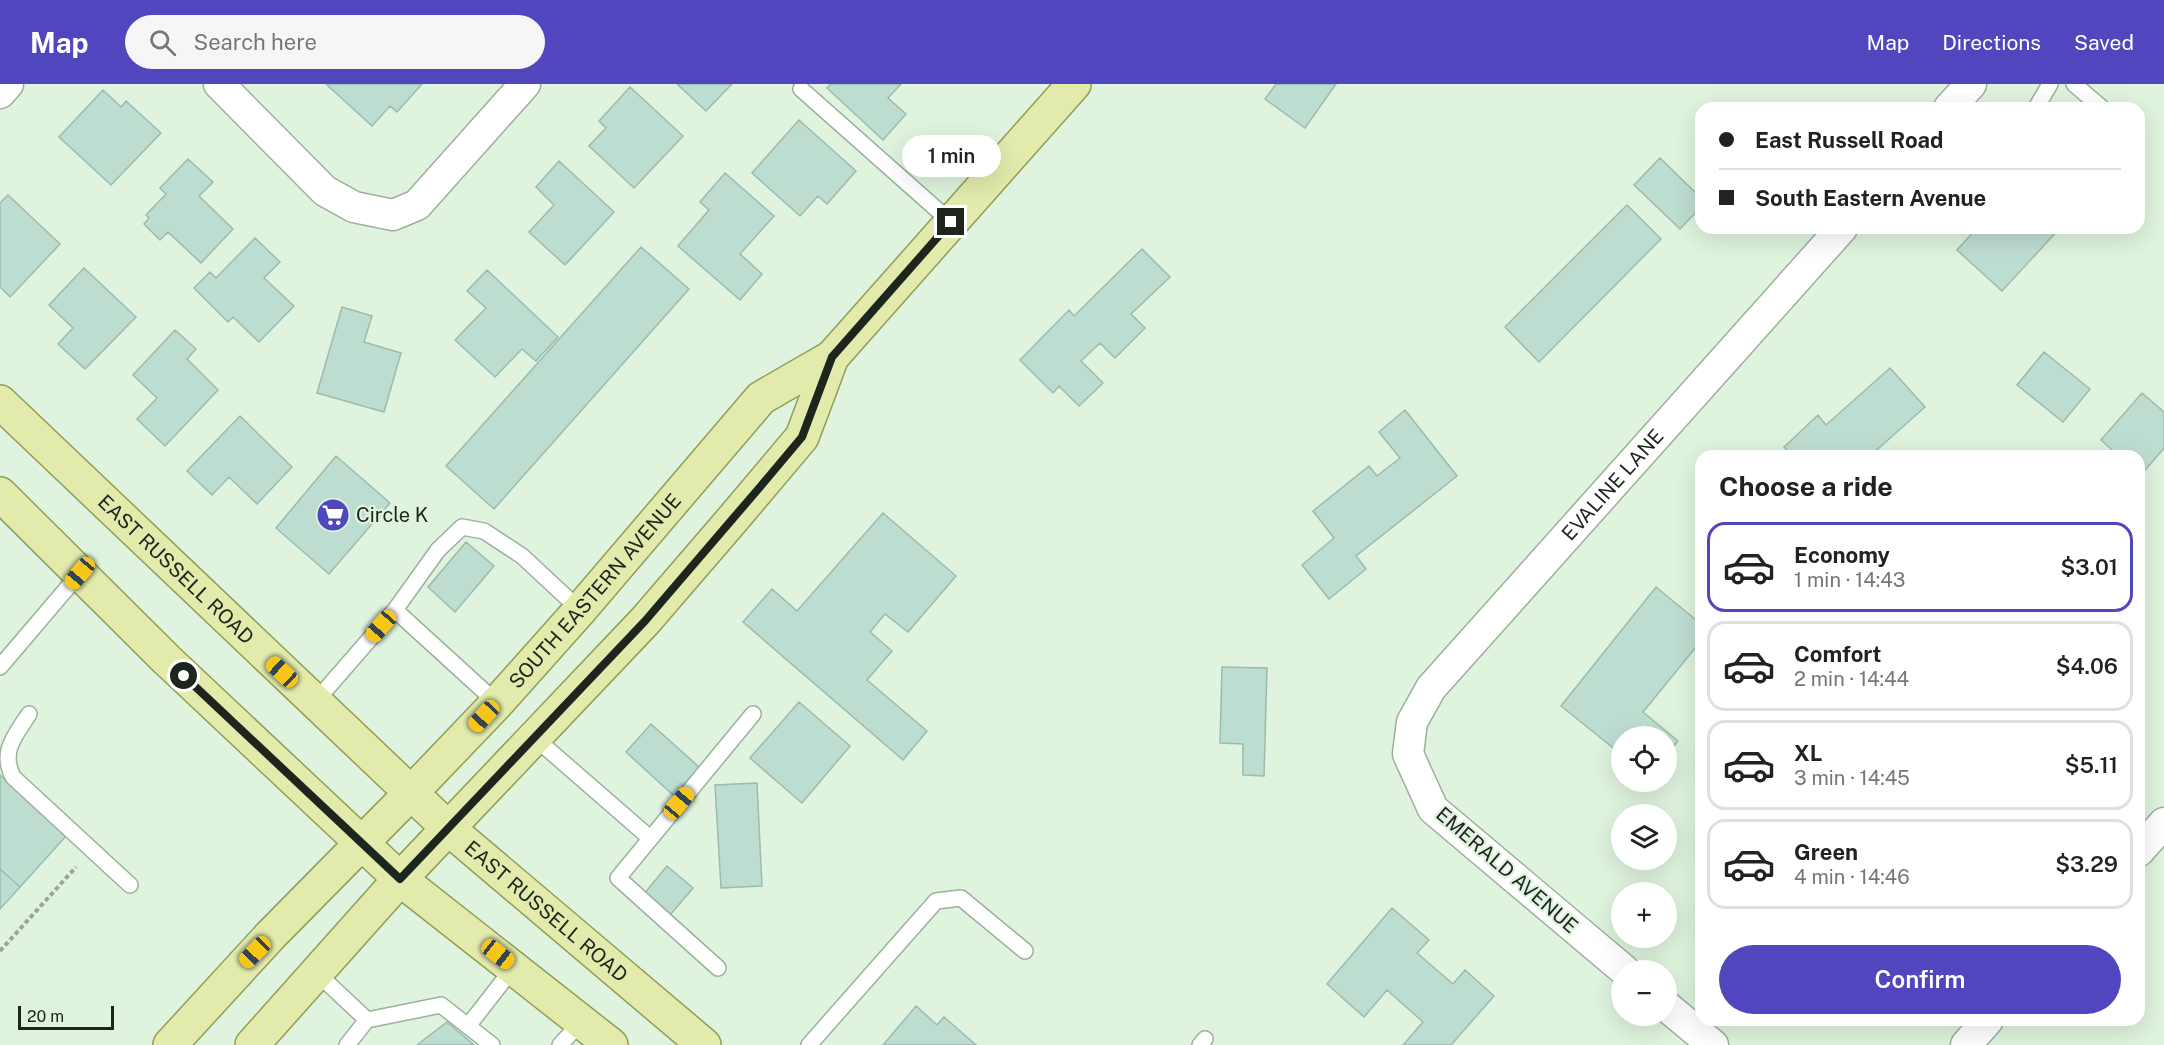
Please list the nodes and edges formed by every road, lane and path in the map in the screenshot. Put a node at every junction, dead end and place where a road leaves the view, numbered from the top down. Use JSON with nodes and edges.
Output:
{"nodes":[{"id":1,"x":8,"y":84,"type":"edge"},
{"id":2,"x":219,"y":84,"type":"edge"},
{"id":3,"x":525,"y":84,"type":"edge"},
{"id":4,"x":1074,"y":84,"type":"edge"},
{"id":5,"x":1971,"y":84,"type":"edge"},
{"id":6,"x":2050,"y":84,"type":"edge"},
{"id":7,"x":2074,"y":84,"type":"edge"},
{"id":8,"x":801,"y":88,"type":"dead end"},
{"id":9,"x":0,"y":93,"type":"edge"},
{"id":10,"x":1954,"y":102,"type":"edge"},
{"id":11,"x":2040,"y":102,"type":"edge"},
{"id":12,"x":2095,"y":102,"type":"edge"},
{"id":13,"x":951,"y":222,"type":"junction"},
{"id":14,"x":1837,"y":234,"type":"edge"},
{"id":15,"x":832,"y":357,"type":"junction"},
{"id":16,"x":0,"y":402,"type":"edge"},
{"id":17,"x":0,"y":494,"type":"edge"},
{"id":18,"x":80,"y":573,"type":"junction"},
{"id":19,"x":395,"y":610,"type":"junction"},
{"id":20,"x":580,"y":610,"type":"junction"},
{"id":21,"x":0,"y":667,"type":"edge"},
{"id":22,"x":315,"y":702,"type":"junction"},
{"id":23,"x":497,"y":703,"type":"junction"},
{"id":24,"x":29,"y":714,"type":"dead end"},
{"id":25,"x":753,"y":714,"type":"dead end"},
{"id":26,"x":535,"y":738,"type":"junction"},
{"id":27,"x":1408,"y":754,"type":"joint"},
{"id":28,"x":410,"y":794,"type":"junction"},
{"id":29,"x":2164,"y":823,"type":"edge"},
{"id":30,"x":449,"y":830,"type":"junction"},
{"id":31,"x":650,"y":838,"type":"junction"},
{"id":32,"x":362,"y":842,"type":"junction"},
{"id":33,"x":2145,"y":844,"type":"edge"},
{"id":34,"x":81,"y":862,"type":"dead end"},
{"id":35,"x":400,"y":879,"type":"junction"},
{"id":36,"x":130,"y":885,"type":"dead end"},
{"id":37,"x":0,"y":951,"type":"edge"},
{"id":38,"x":1025,"y":951,"type":"dead end"},
{"id":39,"x":1612,"y":960,"type":"edge"},
{"id":40,"x":514,"y":967,"type":"junction"},
{"id":41,"x":718,"y":968,"type":"dead end"},
{"id":42,"x":317,"y":973,"type":"junction"},
{"id":43,"x":1677,"y":1015,"type":"edge"},
{"id":44,"x":368,"y":1020,"type":"junction"},
{"id":45,"x":582,"y":1021,"type":"junction"},
{"id":46,"x":468,"y":1026,"type":"junction"},
{"id":47,"x":1983,"y":1026,"type":"edge"},
{"id":48,"x":255,"y":1044,"type":"edge"},
{"id":49,"x":170,"y":1045,"type":"edge"},
{"id":50,"x":347,"y":1045,"type":"edge"},
{"id":51,"x":492,"y":1045,"type":"edge"},
{"id":52,"x":560,"y":1045,"type":"edge"},
{"id":53,"x":611,"y":1045,"type":"edge"},
{"id":54,"x":704,"y":1045,"type":"edge"},
{"id":55,"x":809,"y":1045,"type":"edge"},
{"id":56,"x":1713,"y":1045,"type":"edge"},
{"id":57,"x":1966,"y":1045,"type":"edge"}],
"edges":[{"from":1,"to":9,"type":"street"},
{"from":2,"to":3,"type":"street"},
{"from":4,"to":13,"type":"main road","name":"SOUTH EASTERN AVENUE"},
{"from":5,"to":10,"type":"street"},
{"from":6,"to":11,"type":"lane"},
{"from":7,"to":12,"type":"lane"},
{"from":8,"to":13,"type":"lane"},
{"from":13,"to":15,"type":"main road","name":"SOUTH EASTERN AVENUE"},
{"from":14,"to":27,"type":"street","name":"EVALINE LANE"},
{"from":15,"to":20,"type":"main road","name":"SOUTH EASTERN AVENUE"},
{"from":15,"to":26,"type":"main road","name":"SOUTH EASTERN AVENUE"},
{"from":16,"to":22,"type":"main road","name":"EAST RUSSELL ROAD"},
{"from":17,"to":18,"type":"main road"},
{"from":18,"to":21,"type":"lane"},
{"from":18,"to":32,"type":"main road"},
{"from":19,"to":20,"type":"lane"},
{"from":19,"to":22,"type":"lane"},
{"from":19,"to":23,"type":"lane"},
{"from":20,"to":23,"type":"main road","name":"SOUTH EASTERN AVENUE"},
{"from":22,"to":28,"type":"main road","name":"EAST RUSSELL ROAD"},
{"from":23,"to":28,"type":"main road","name":"SOUTH EASTERN AVENUE"},
{"from":24,"to":36,"type":"lane"},
{"from":25,"to":31,"type":"lane"},
{"from":26,"to":30,"type":"main road","name":"SOUTH EASTERN AVENUE"},
{"from":26,"to":31,"type":"lane"},
{"from":27,"to":39,"type":"street","name":"EMERALD AVENUE"},
{"from":28,"to":30,"type":"main road","name":"EAST RUSSELL ROAD"},
{"from":28,"to":32,"type":"main road","name":"SOUTH EASTERN AVENUE"},
{"from":29,"to":33,"type":"street"},
{"from":30,"to":35,"type":"main road","name":"SOUTH EASTERN AVENUE"},
{"from":30,"to":54,"type":"main road","name":"EAST RUSSELL ROAD"},
{"from":31,"to":41,"type":"lane"},
{"from":32,"to":35,"type":"main road"},
{"from":32,"to":49,"type":"main road","name":"SOUTH EASTERN AVENUE"},
{"from":34,"to":37,"type":"path"},
{"from":35,"to":40,"type":"main road"},
{"from":35,"to":42,"type":"main road","name":"SOUTH EASTERN AVENUE"},
{"from":38,"to":55,"type":"lane"},
{"from":40,"to":45,"type":"main road"},
{"from":40,"to":46,"type":"lane"},
{"from":42,"to":44,"type":"lane"},
{"from":42,"to":48,"type":"main road","name":"SOUTH EASTERN AVENUE"},
{"from":43,"to":56,"type":"street"},
{"from":44,"to":46,"type":"lane"},
{"from":44,"to":50,"type":"lane"},
{"from":45,"to":52,"type":"lane"},
{"from":45,"to":53,"type":"main road"},
{"from":46,"to":51,"type":"lane"},
{"from":47,"to":57,"type":"street"}]}
